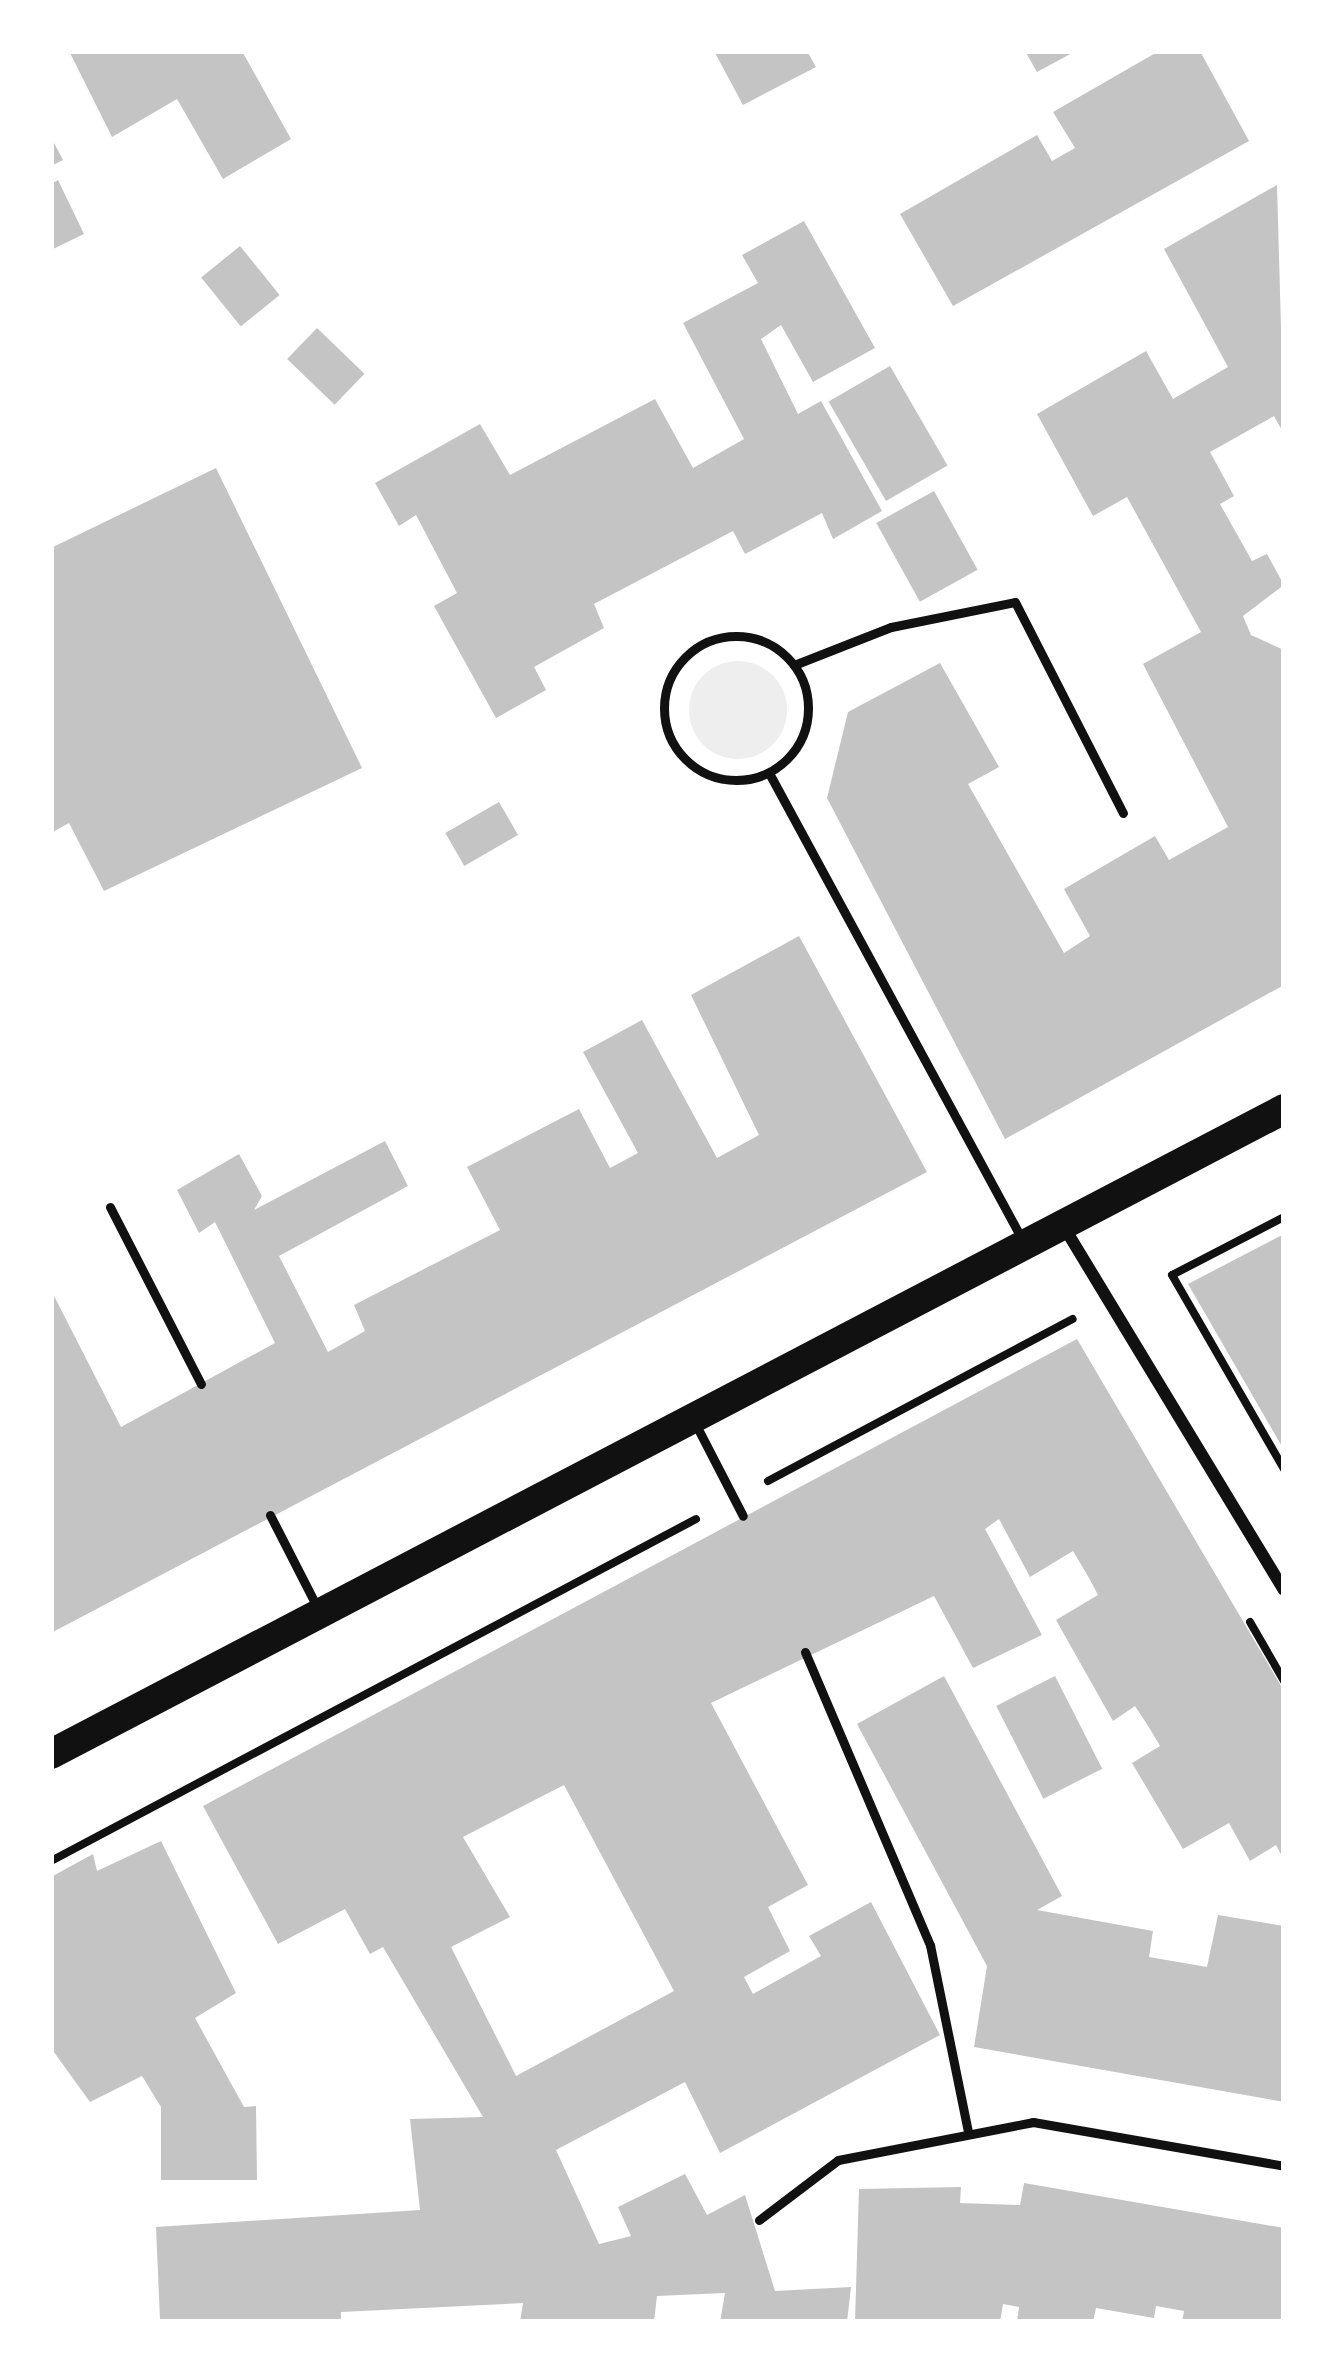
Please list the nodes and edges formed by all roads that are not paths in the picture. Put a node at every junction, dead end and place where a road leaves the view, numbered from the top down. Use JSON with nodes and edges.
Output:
{"nodes":[{"id":1,"x":794,"y":664,"type":"junction"},
{"id":2,"x":769,"y":773,"type":"junction"},
{"id":3,"x":1123,"y":813,"type":"dead end"},
{"id":4,"x":1284,"y":1109,"type":"edge"},
{"id":5,"x":110,"y":1207,"type":"dead end"},
{"id":6,"x":1064,"y":1227,"type":"junction"},
{"id":7,"x":1025,"y":1245,"type":"junction"},
{"id":8,"x":201,"y":1384,"type":"dead end"},
{"id":9,"x":694,"y":1419,"type":"junction"},
{"id":10,"x":271,"y":1516,"type":"dead end"},
{"id":11,"x":743,"y":1516,"type":"dead end"},
{"id":12,"x":1284,"y":1590,"type":"edge"},
{"id":13,"x":320,"y":1612,"type":"junction"},
{"id":14,"x":806,"y":1652,"type":"dead end"},
{"id":15,"x":51,"y":1754,"type":"edge"},
{"id":16,"x":968,"y":2131,"type":"junction"},
{"id":17,"x":1284,"y":2166,"type":"edge"},
{"id":18,"x":759,"y":2220,"type":"dead end"}],
"edges":[{"from":1,"to":2,"type":"lane"},
{"from":1,"to":2,"type":"lane"},
{"from":1,"to":3,"type":"lane"},
{"from":2,"to":7,"type":"lane"},
{"from":4,"to":6,"type":"main road"},
{"from":5,"to":8,"type":"lane"},
{"from":6,"to":7,"type":"main road"},
{"from":6,"to":12,"type":"street"},
{"from":7,"to":9,"type":"main road"},
{"from":9,"to":11,"type":"lane"},
{"from":9,"to":13,"type":"main road"},
{"from":10,"to":13,"type":"lane"},
{"from":13,"to":15,"type":"main road"},
{"from":14,"to":16,"type":"lane"},
{"from":16,"to":17,"type":"lane"},
{"from":16,"to":18,"type":"lane"}]}
